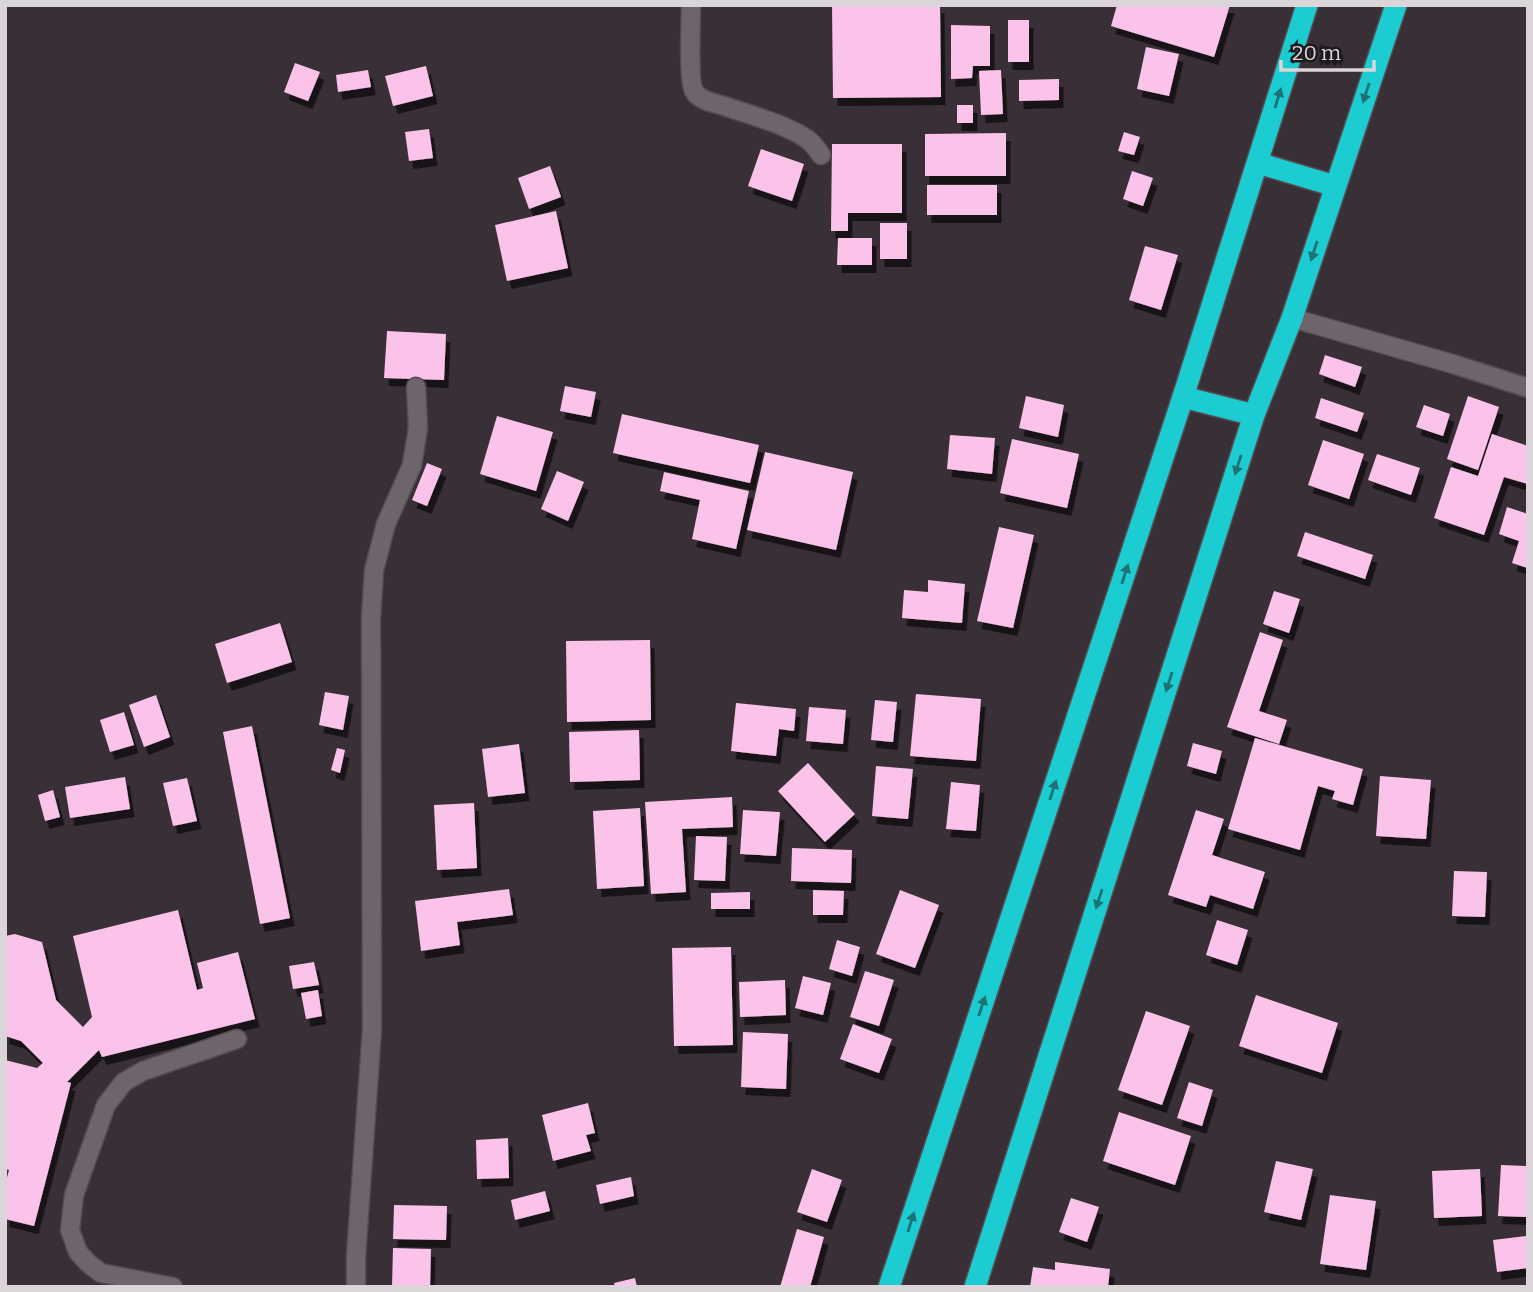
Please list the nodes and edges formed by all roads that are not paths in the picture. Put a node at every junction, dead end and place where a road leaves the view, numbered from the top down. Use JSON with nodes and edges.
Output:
{"nodes":[{"id":1,"x":691,"y":5,"type":"edge"},
{"id":2,"x":1307,"y":5,"type":"edge"},
{"id":3,"x":1396,"y":5,"type":"edge"},
{"id":4,"x":821,"y":155,"type":"dead end"},
{"id":5,"x":1258,"y":163,"type":"junction"},
{"id":6,"x":1335,"y":186,"type":"junction"},
{"id":7,"x":1292,"y":318,"type":"junction"},
{"id":8,"x":416,"y":387,"type":"dead end"},
{"id":9,"x":1528,"y":388,"type":"edge"},
{"id":10,"x":1183,"y":397,"type":"junction"},
{"id":11,"x":1254,"y":415,"type":"junction"},
{"id":12,"x":237,"y":1039,"type":"dead end"},
{"id":13,"x":173,"y":1287,"type":"edge"},
{"id":14,"x":356,"y":1287,"type":"edge"},
{"id":15,"x":889,"y":1287,"type":"edge"},
{"id":16,"x":975,"y":1287,"type":"edge"}],
"edges":[{"from":1,"to":4,"type":"street"},
{"from":5,"to":2,"type":"highway","one_way":true},
{"from":3,"to":6,"type":"highway","one_way":true},
{"from":5,"to":6,"type":"highway"},
{"from":5,"to":10,"type":"highway"},
{"from":6,"to":7,"type":"highway","one_way":true},
{"from":7,"to":9,"type":"street"},
{"from":7,"to":11,"type":"highway"},
{"from":8,"to":14,"type":"street"},
{"from":10,"to":11,"type":"highway"},
{"from":15,"to":10,"type":"highway","one_way":true},
{"from":11,"to":16,"type":"highway","one_way":true},
{"from":12,"to":13,"type":"street"}]}
